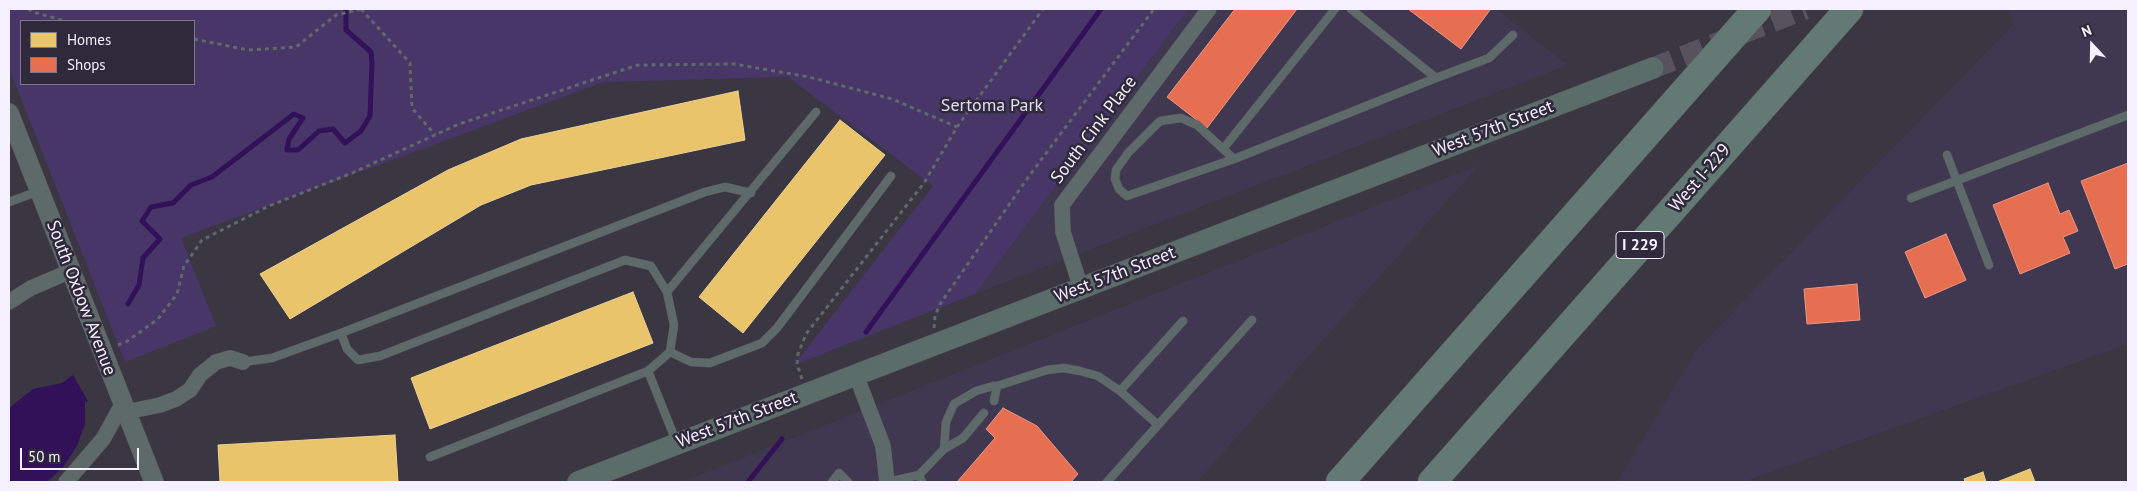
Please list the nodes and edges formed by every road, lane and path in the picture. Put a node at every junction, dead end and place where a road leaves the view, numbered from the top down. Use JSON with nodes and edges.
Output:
{"nodes":[{"id":1,"x":28,"y":9,"type":"edge"},
{"id":2,"x":360,"y":9,"type":"edge"},
{"id":3,"x":1043,"y":9,"type":"edge"},
{"id":4,"x":1154,"y":9,"type":"edge"},
{"id":5,"x":1209,"y":9,"type":"edge"},
{"id":6,"x":1335,"y":9,"type":"edge"},
{"id":7,"x":1351,"y":9,"type":"edge"},
{"id":8,"x":1757,"y":9,"type":"edge"},
{"id":9,"x":1849,"y":9,"type":"edge"},
{"id":10,"x":61,"y":20,"type":"edge"},
{"id":11,"x":1514,"y":35,"type":"dead end"},
{"id":12,"x":195,"y":39,"type":"edge"},
{"id":13,"x":1653,"y":68,"type":"tunnel mouth"},
{"id":14,"x":1436,"y":78,"type":"junction"},
{"id":15,"x":816,"y":112,"type":"dead end"},
{"id":16,"x":9,"y":113,"type":"edge"},
{"id":17,"x":2128,"y":115,"type":"edge"},
{"id":18,"x":957,"y":128,"type":"junction"},
{"id":19,"x":435,"y":135,"type":"junction"},
{"id":20,"x":1223,"y":149,"type":"junction"},
{"id":21,"x":1947,"y":155,"type":"dead end"},
{"id":22,"x":1234,"y":159,"type":"junction"},
{"id":23,"x":892,"y":176,"type":"dead end"},
{"id":24,"x":1956,"y":180,"type":"junction"},
{"id":25,"x":40,"y":191,"type":"junction"},
{"id":26,"x":751,"y":193,"type":"junction"},
{"id":27,"x":1911,"y":198,"type":"dead end"},
{"id":28,"x":9,"y":202,"type":"edge"},
{"id":29,"x":1989,"y":265,"type":"dead end"},
{"id":30,"x":71,"y":271,"type":"junction"},
{"id":31,"x":1081,"y":288,"type":"junction"},
{"id":32,"x":667,"y":292,"type":"junction"},
{"id":33,"x":9,"y":302,"type":"edge"},
{"id":34,"x":1252,"y":320,"type":"dead end"},
{"id":35,"x":1183,"y":321,"type":"dead end"},
{"id":36,"x":341,"y":333,"type":"junction"},
{"id":37,"x":936,"y":344,"type":"junction"},
{"id":38,"x":102,"y":352,"type":"junction"},
{"id":39,"x":670,"y":352,"type":"junction"},
{"id":40,"x":243,"y":362,"type":"joint"},
{"id":41,"x":648,"y":372,"type":"junction"},
{"id":42,"x":856,"y":375,"type":"junction"},
{"id":43,"x":996,"y":386,"type":"junction"},
{"id":44,"x":1120,"y":391,"type":"junction"},
{"id":45,"x":808,"y":393,"type":"junction"},
{"id":46,"x":994,"y":401,"type":"dead end"},
{"id":47,"x":124,"y":407,"type":"junction"},
{"id":48,"x":984,"y":413,"type":"dead end"},
{"id":49,"x":1158,"y":425,"type":"junction"},
{"id":50,"x":677,"y":444,"type":"junction"},
{"id":51,"x":944,"y":449,"type":"junction"},
{"id":52,"x":430,"y":456,"type":"dead end"},
{"id":53,"x":921,"y":479,"type":"edge"},
{"id":54,"x":66,"y":482,"type":"edge"},
{"id":55,"x":154,"y":482,"type":"edge"},
{"id":56,"x":578,"y":482,"type":"edge"},
{"id":57,"x":832,"y":482,"type":"edge"},
{"id":58,"x":848,"y":482,"type":"edge"},
{"id":59,"x":887,"y":482,"type":"edge"},
{"id":60,"x":1107,"y":482,"type":"edge"},
{"id":61,"x":1340,"y":482,"type":"edge"},
{"id":62,"x":1432,"y":482,"type":"edge"}],
"edges":[{"from":1,"to":10,"type":"path"},
{"from":2,"to":12,"type":"path"},
{"from":2,"to":19,"type":"path"},
{"from":3,"to":18,"type":"path"},
{"from":4,"to":37,"type":"path"},
{"from":5,"to":31,"type":"street","name":"South Cink Place"},
{"from":6,"to":20,"type":"lane"},
{"from":7,"to":14,"type":"lane"},
{"from":8,"to":61,"type":"highway"},
{"from":9,"to":62,"type":"highway","name":"West I-229","number":"I 229"},
{"from":11,"to":14,"type":"lane"},
{"from":13,"to":31,"type":"main road","name":"West 57th Street"},
{"from":14,"to":22,"type":"lane"},
{"from":15,"to":26,"type":"lane"},
{"from":16,"to":25,"type":"street","name":"South Oxbow Avenue"},
{"from":17,"to":24,"type":"lane"},
{"from":18,"to":19,"type":"path"},
{"from":18,"to":45,"type":"path"},
{"from":19,"to":38,"type":"path"},
{"from":20,"to":22,"type":"lane"},
{"from":20,"to":22,"type":"lane"},
{"from":21,"to":24,"type":"lane"},
{"from":23,"to":39,"type":"lane"},
{"from":24,"to":27,"type":"lane"},
{"from":24,"to":29,"type":"lane"},
{"from":25,"to":28,"type":"lane"},
{"from":25,"to":30,"type":"street","name":"South Oxbow Avenue"},
{"from":26,"to":32,"type":"lane"},
{"from":26,"to":36,"type":"lane"},
{"from":30,"to":33,"type":"street"},
{"from":30,"to":38,"type":"street","name":"South Oxbow Avenue"},
{"from":31,"to":37,"type":"main road","name":"West 57th Street"},
{"from":32,"to":36,"type":"lane"},
{"from":32,"to":39,"type":"lane"},
{"from":34,"to":49,"type":"lane"},
{"from":35,"to":44,"type":"lane"},
{"from":36,"to":40,"type":"lane"},
{"from":37,"to":42,"type":"main road","name":"West 57th Street"},
{"from":38,"to":47,"type":"street","name":"South Oxbow Avenue"},
{"from":39,"to":41,"type":"lane"},
{"from":40,"to":47,"type":"street"},
{"from":41,"to":50,"type":"lane"},
{"from":41,"to":52,"type":"lane"},
{"from":42,"to":45,"type":"main road","name":"West 57th Street"},
{"from":42,"to":59,"type":"street"},
{"from":43,"to":44,"type":"lane"},
{"from":43,"to":46,"type":"lane"},
{"from":43,"to":51,"type":"lane"},
{"from":44,"to":49,"type":"lane"},
{"from":45,"to":50,"type":"main road","name":"West 57th Street"},
{"from":47,"to":54,"type":"street"},
{"from":47,"to":55,"type":"street","name":"South Oxbow Avenue"},
{"from":48,"to":51,"type":"lane"},
{"from":49,"to":60,"type":"lane"},
{"from":50,"to":56,"type":"main road","name":"West 57th Street"},
{"from":51,"to":53,"type":"lane"},
{"from":53,"to":59,"type":"lane"},
{"from":57,"to":58,"type":"lane"}]}
